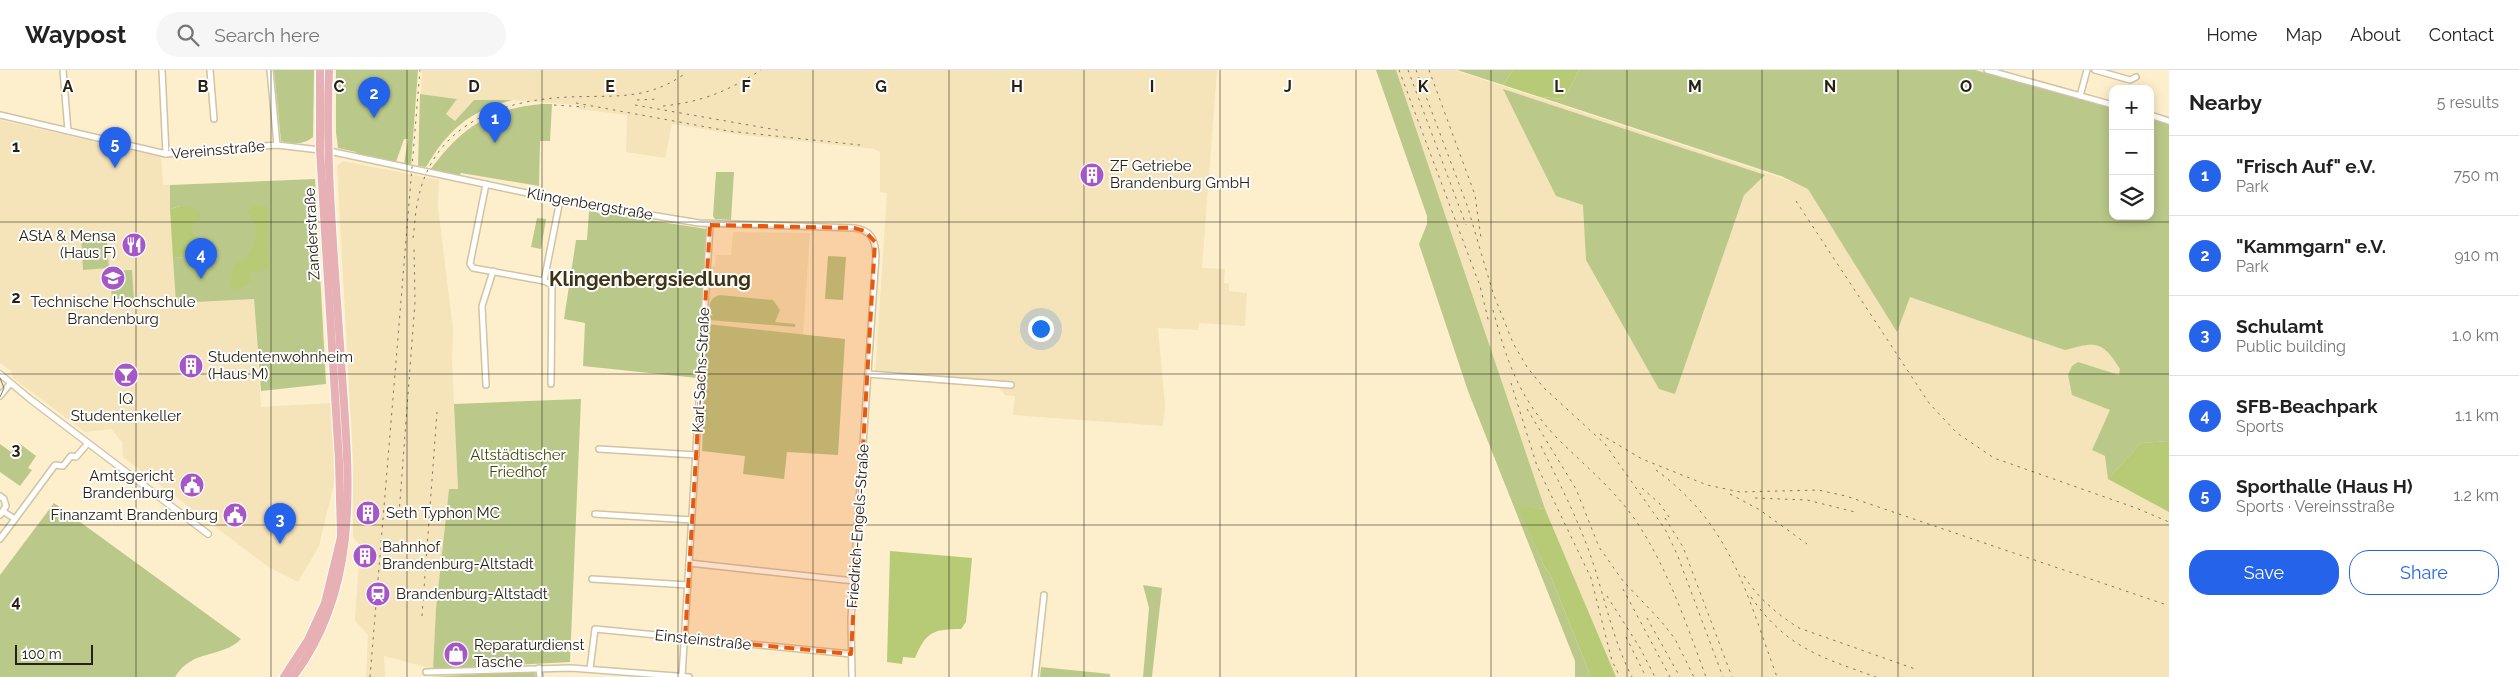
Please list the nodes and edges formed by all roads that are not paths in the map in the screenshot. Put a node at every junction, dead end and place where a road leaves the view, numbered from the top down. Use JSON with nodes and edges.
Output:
{"nodes":[{"id":1,"x":63,"y":70,"type":"edge"},
{"id":2,"x":162,"y":70,"type":"edge"},
{"id":3,"x":210,"y":70,"type":"edge"},
{"id":4,"x":270,"y":70,"type":"edge"},
{"id":5,"x":320,"y":70,"type":"edge"},
{"id":6,"x":329,"y":70,"type":"edge"},
{"id":7,"x":1987,"y":70,"type":"edge"},
{"id":8,"x":2087,"y":70,"type":"edge"},
{"id":9,"x":2095,"y":70,"type":"edge"},
{"id":10,"x":2136,"y":77,"type":"dead end"},
{"id":11,"x":2080,"y":96,"type":"junction"},
{"id":12,"x":2109,"y":104,"type":"edge"},
{"id":13,"x":0,"y":115,"type":"edge"},
{"id":14,"x":2154,"y":116,"type":"edge"},
{"id":15,"x":214,"y":119,"type":"dead end"},
{"id":16,"x":2169,"y":121,"type":"edge"},
{"id":17,"x":68,"y":131,"type":"junction"},
{"id":18,"x":277,"y":145,"type":"junction"},
{"id":19,"x":320,"y":150,"type":"junction"},
{"id":20,"x":329,"y":151,"type":"junction"},
{"id":21,"x":166,"y":154,"type":"junction"},
{"id":22,"x":486,"y":184,"type":"junction"},
{"id":23,"x":560,"y":200,"type":"junction"},
{"id":24,"x":710,"y":225,"type":"junction"},
{"id":25,"x":854,"y":228,"type":"joint"},
{"id":26,"x":493,"y":272,"type":"junction"},
{"id":27,"x":544,"y":282,"type":"junction"},
{"id":28,"x":0,"y":374,"type":"edge"},
{"id":29,"x":868,"y":374,"type":"junction"},
{"id":30,"x":0,"y":379,"type":"edge"},
{"id":31,"x":10,"y":384,"type":"junction"},
{"id":32,"x":551,"y":384,"type":"dead end"},
{"id":33,"x":486,"y":385,"type":"dead end"},
{"id":34,"x":1011,"y":385,"type":"dead end"},
{"id":35,"x":0,"y":396,"type":"edge"},
{"id":36,"x":344,"y":396,"type":"junction"},
{"id":37,"x":336,"y":397,"type":"junction"},
{"id":38,"x":88,"y":443,"type":"junction"},
{"id":39,"x":599,"y":449,"type":"dead end"},
{"id":40,"x":696,"y":455,"type":"junction"},
{"id":41,"x":0,"y":496,"type":"edge"},
{"id":42,"x":2,"y":513,"type":"edge"},
{"id":43,"x":595,"y":514,"type":"dead end"},
{"id":44,"x":15,"y":520,"type":"junction"},
{"id":45,"x":692,"y":520,"type":"junction"},
{"id":46,"x":208,"y":534,"type":"dead end"},
{"id":47,"x":0,"y":539,"type":"edge"},
{"id":48,"x":689,"y":564,"type":"junction"},
{"id":49,"x":592,"y":579,"type":"dead end"},
{"id":50,"x":854,"y":581,"type":"junction"},
{"id":51,"x":688,"y":585,"type":"junction"},
{"id":52,"x":1044,"y":595,"type":"dead end"},
{"id":53,"x":685,"y":638,"type":"junction"},
{"id":54,"x":851,"y":654,"type":"junction"},
{"id":55,"x":539,"y":668,"type":"junction"},
{"id":56,"x":590,"y":668,"type":"junction"},
{"id":57,"x":426,"y":672,"type":"dead end"},
{"id":58,"x":682,"y":676,"type":"edge"},
{"id":59,"x":284,"y":677,"type":"edge"},
{"id":60,"x":293,"y":677,"type":"edge"},
{"id":61,"x":540,"y":677,"type":"edge"},
{"id":62,"x":689,"y":677,"type":"edge"},
{"id":63,"x":852,"y":677,"type":"edge"},
{"id":64,"x":1035,"y":677,"type":"edge"}],
"edges":[{"from":1,"to":17,"type":"street"},
{"from":2,"to":21,"type":"street"},
{"from":3,"to":15,"type":"street"},
{"from":4,"to":18,"type":"street"},
{"from":5,"to":19,"type":"main road","name":"Zanderstraße"},
{"from":6,"to":20,"type":"main road","name":"Zanderstraße"},
{"from":7,"to":11,"type":"street"},
{"from":8,"to":11,"type":"street"},
{"from":9,"to":10,"type":"street"},
{"from":11,"to":12,"type":"street"},
{"from":13,"to":17,"type":"street","name":"Vereinsstraße"},
{"from":14,"to":16,"type":"street"},
{"from":17,"to":21,"type":"street","name":"Vereinsstraße"},
{"from":18,"to":19,"type":"street","name":"Vereinsstraße"},
{"from":18,"to":21,"type":"street","name":"Vereinsstraße"},
{"from":19,"to":20,"type":"main road"},
{"from":19,"to":37,"type":"main road","name":"Zanderstraße"},
{"from":20,"to":22,"type":"street","name":"Klingenbergstraße"},
{"from":20,"to":36,"type":"main road","name":"Zanderstraße"},
{"from":22,"to":23,"type":"street","name":"Klingenbergstraße"},
{"from":22,"to":26,"type":"street"},
{"from":23,"to":24,"type":"street","name":"Klingenbergstraße"},
{"from":23,"to":27,"type":"street"},
{"from":24,"to":25,"type":"street","name":"Klingenbergstraße"},
{"from":24,"to":40,"type":"street","name":"Karl-Sachs-Straße"},
{"from":25,"to":29,"type":"street","name":"Friedrich-Engels-Straße"},
{"from":26,"to":27,"type":"street"},
{"from":26,"to":33,"type":"street"},
{"from":27,"to":32,"type":"street"},
{"from":28,"to":31,"type":"street"},
{"from":29,"to":34,"type":"street"},
{"from":29,"to":50,"type":"street","name":"Friedrich-Engels-Straße"},
{"from":30,"to":31,"type":"street"},
{"from":31,"to":35,"type":"street"},
{"from":31,"to":38,"type":"street"},
{"from":36,"to":37,"type":"main road"},
{"from":36,"to":60,"type":"main road","name":"Zanderstraße"},
{"from":37,"to":59,"type":"main road","name":"Zanderstraße"},
{"from":38,"to":44,"type":"street"},
{"from":38,"to":46,"type":"street"},
{"from":39,"to":40,"type":"street","name":"Karl-Sachs-Straße"},
{"from":40,"to":45,"type":"street","name":"Karl-Sachs-Straße"},
{"from":41,"to":42,"type":"street"},
{"from":42,"to":44,"type":"street"},
{"from":43,"to":45,"type":"street"},
{"from":44,"to":47,"type":"street"},
{"from":45,"to":48,"type":"street","name":"Karl-Sachs-Straße"},
{"from":48,"to":50,"type":"street"},
{"from":48,"to":51,"type":"street","name":"Karl-Sachs-Straße"},
{"from":49,"to":51,"type":"street"},
{"from":50,"to":54,"type":"street","name":"Friedrich-Engels-Straße"},
{"from":51,"to":53,"type":"street","name":"Karl-Sachs-Straße"},
{"from":52,"to":64,"type":"street"},
{"from":53,"to":54,"type":"street","name":"Einsteinstraße"},
{"from":53,"to":56,"type":"street","name":"Einsteinstraße"},
{"from":53,"to":58,"type":"street","name":"Karl-Sachs-Straße"},
{"from":54,"to":63,"type":"street","name":"Friedrich-Engels-Straße"},
{"from":55,"to":56,"type":"street"},
{"from":55,"to":57,"type":"street"},
{"from":55,"to":61,"type":"street"},
{"from":56,"to":58,"type":"street"},
{"from":58,"to":62,"type":"street"}]}
